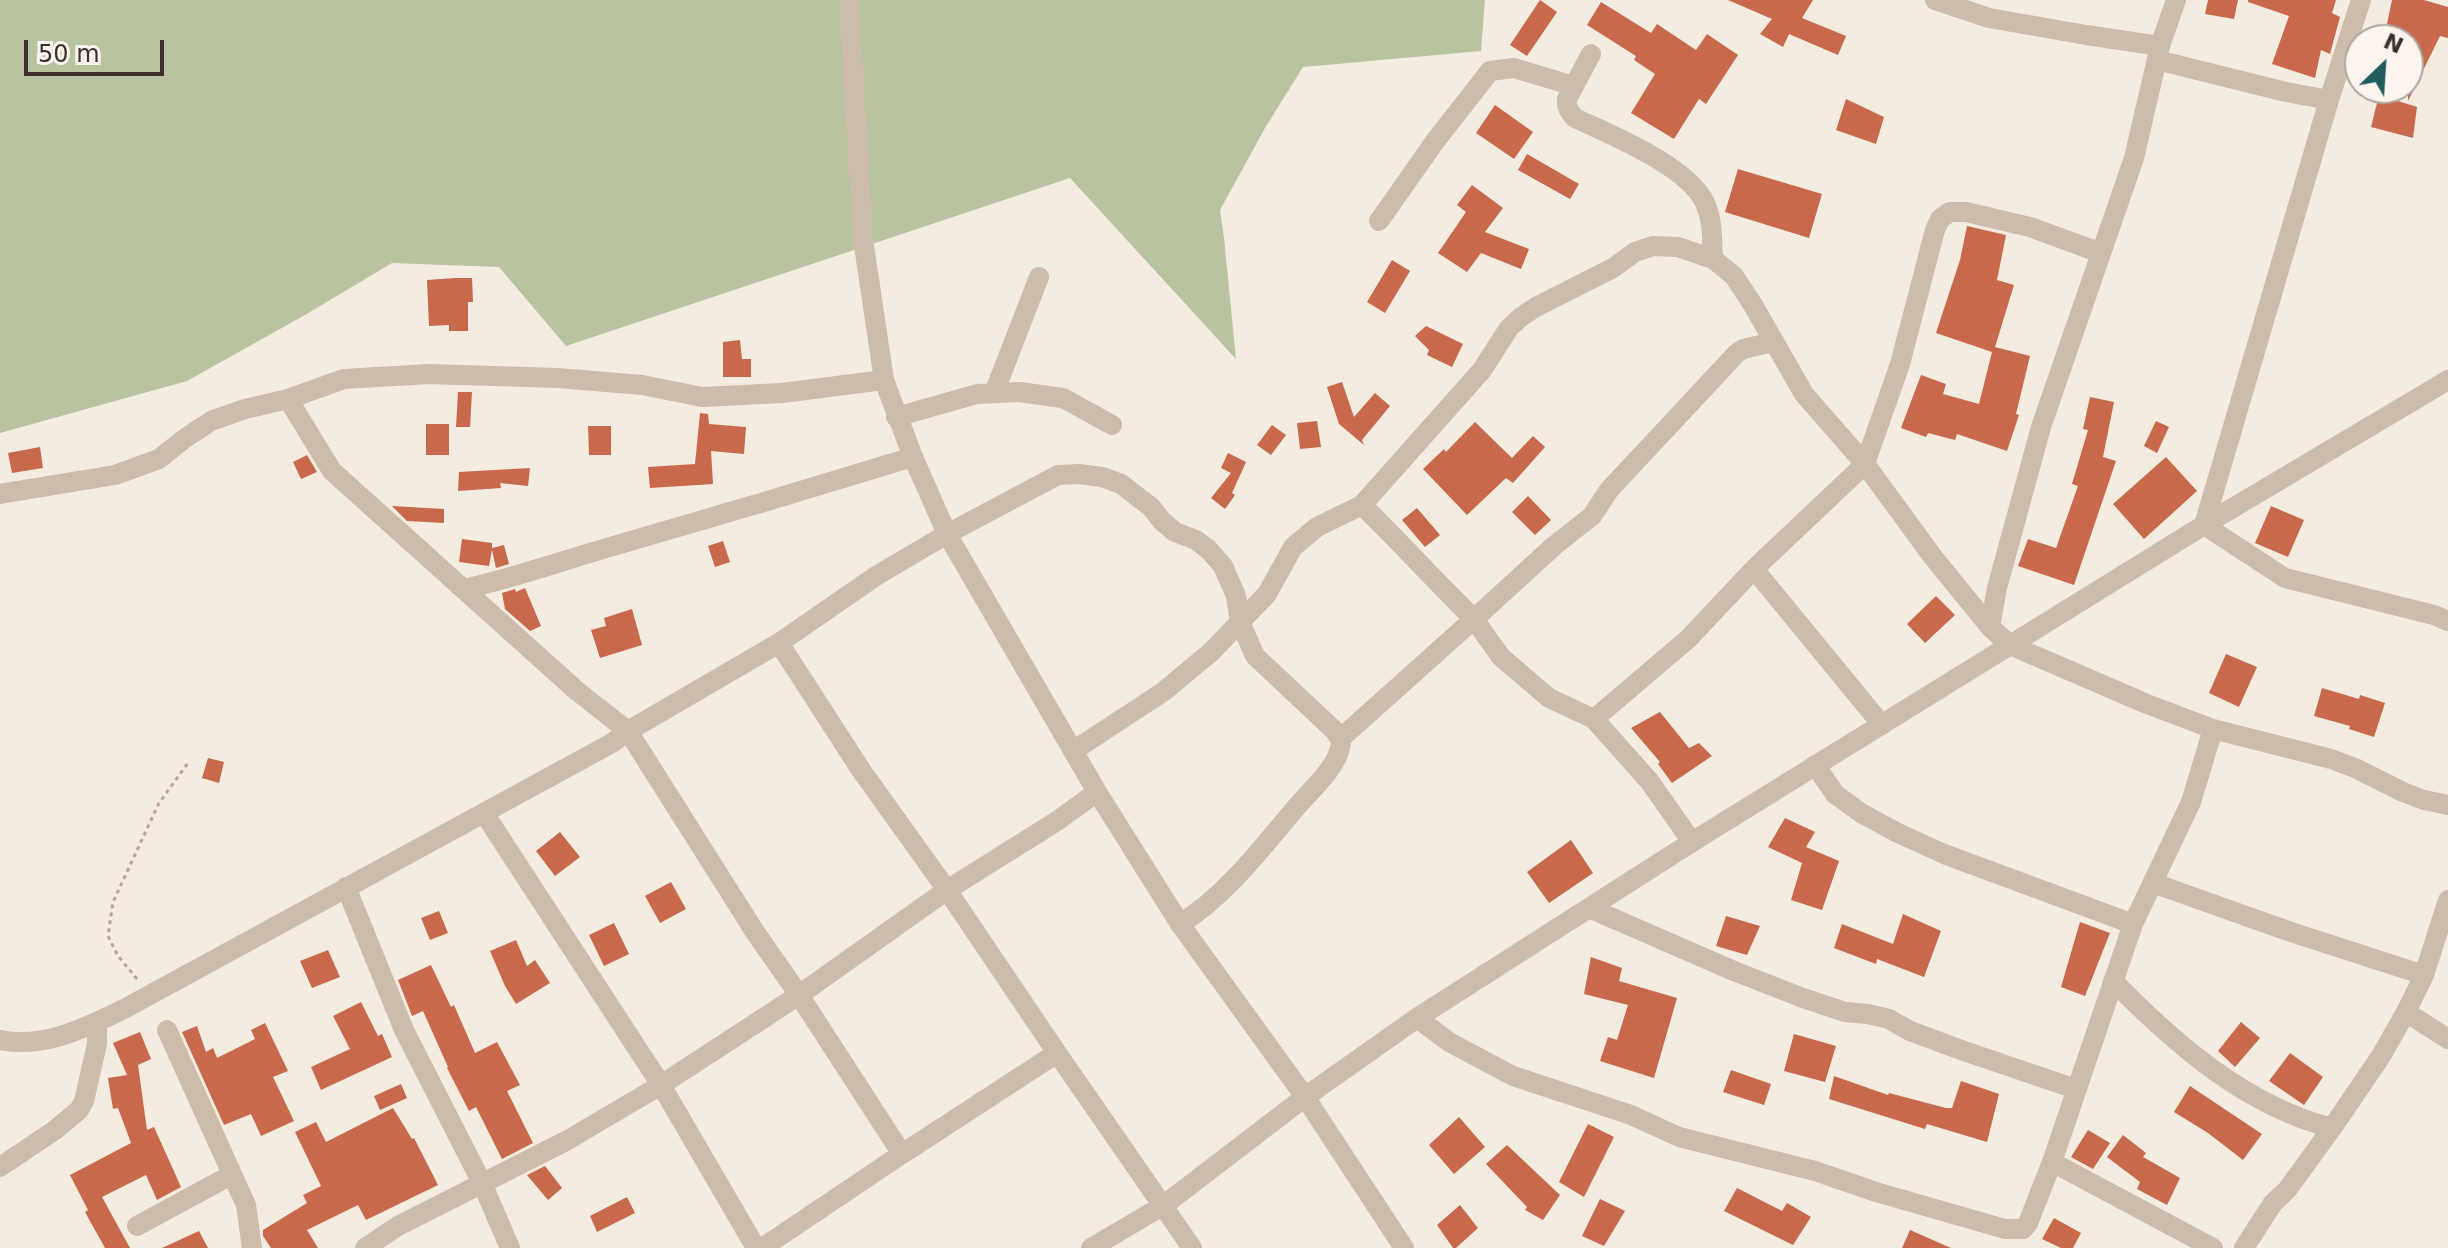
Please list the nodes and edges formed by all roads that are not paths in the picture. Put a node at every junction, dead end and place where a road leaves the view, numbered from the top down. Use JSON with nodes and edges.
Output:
{"nodes":[{"id":1,"x":849,"y":0,"type":"edge"},
{"id":2,"x":1935,"y":0,"type":"edge"},
{"id":3,"x":2176,"y":0,"type":"edge"},
{"id":4,"x":2361,"y":0,"type":"edge"},
{"id":5,"x":2159,"y":53,"type":"junction"},
{"id":6,"x":1591,"y":54,"type":"dead end"},
{"id":7,"x":1574,"y":86,"type":"junction"},
{"id":8,"x":2329,"y":100,"type":"junction"},
{"id":9,"x":1379,"y":221,"type":"dead end"},
{"id":10,"x":2101,"y":253,"type":"junction"},
{"id":11,"x":1713,"y":259,"type":"junction"},
{"id":12,"x":1039,"y":277,"type":"dead end"},
{"id":13,"x":1773,"y":342,"type":"junction"},
{"id":14,"x":884,"y":380,"type":"junction"},
{"id":15,"x":2448,"y":380,"type":"edge"},
{"id":16,"x":994,"y":393,"type":"junction"},
{"id":17,"x":288,"y":399,"type":"junction"},
{"id":18,"x":896,"y":417,"type":"junction"},
{"id":19,"x":1112,"y":425,"type":"dead end"},
{"id":20,"x":913,"y":457,"type":"junction"},
{"id":21,"x":1865,"y":464,"type":"junction"},
{"id":22,"x":0,"y":494,"type":"edge"},
{"id":23,"x":1362,"y":505,"type":"junction"},
{"id":24,"x":2204,"y":525,"type":"junction"},
{"id":25,"x":947,"y":534,"type":"junction"},
{"id":26,"x":1754,"y":569,"type":"junction"},
{"id":27,"x":464,"y":589,"type":"junction"},
{"id":28,"x":1474,"y":619,"type":"junction"},
{"id":29,"x":2448,"y":621,"type":"edge"},
{"id":30,"x":1240,"y":622,"type":"junction"},
{"id":31,"x":1990,"y":627,"type":"junction"},
{"id":32,"x":779,"y":643,"type":"junction"},
{"id":33,"x":2010,"y":645,"type":"junction"},
{"id":34,"x":1594,"y":719,"type":"junction"},
{"id":35,"x":1882,"y":725,"type":"junction"},
{"id":36,"x":2213,"y":729,"type":"junction"},
{"id":37,"x":628,"y":731,"type":"junction"},
{"id":38,"x":1340,"y":739,"type":"junction"},
{"id":39,"x":1073,"y":751,"type":"junction"},
{"id":40,"x":1815,"y":765,"type":"junction"},
{"id":41,"x":1097,"y":792,"type":"junction"},
{"id":42,"x":2448,"y":805,"type":"edge"},
{"id":43,"x":484,"y":813,"type":"junction"},
{"id":44,"x":1692,"y":842,"type":"junction"},
{"id":45,"x":2153,"y":883,"type":"junction"},
{"id":46,"x":346,"y":887,"type":"junction"},
{"id":47,"x":947,"y":890,"type":"junction"},
{"id":48,"x":2448,"y":900,"type":"edge"},
{"id":49,"x":1589,"y":908,"type":"junction"},
{"id":50,"x":1180,"y":924,"type":"junction"},
{"id":51,"x":2133,"y":924,"type":"junction"},
{"id":52,"x":2424,"y":975,"type":"junction"},
{"id":53,"x":2113,"y":981,"type":"junction"},
{"id":54,"x":799,"y":995,"type":"junction"},
{"id":55,"x":2406,"y":1012,"type":"junction"},
{"id":56,"x":1417,"y":1018,"type":"junction"},
{"id":57,"x":97,"y":1022,"type":"junction"},
{"id":58,"x":167,"y":1030,"type":"dead end"},
{"id":59,"x":2448,"y":1039,"type":"edge"},
{"id":60,"x":0,"y":1040,"type":"edge"},
{"id":61,"x":1057,"y":1053,"type":"junction"},
{"id":62,"x":661,"y":1085,"type":"junction"},
{"id":63,"x":2076,"y":1089,"type":"junction"},
{"id":64,"x":1305,"y":1097,"type":"junction"},
{"id":65,"x":2332,"y":1128,"type":"junction"},
{"id":66,"x":902,"y":1154,"type":"junction"},
{"id":67,"x":2052,"y":1162,"type":"junction"},
{"id":68,"x":0,"y":1167,"type":"edge"},
{"id":69,"x":231,"y":1175,"type":"junction"},
{"id":70,"x":482,"y":1183,"type":"junction"},
{"id":71,"x":1164,"y":1205,"type":"junction"},
{"id":72,"x":137,"y":1226,"type":"dead end"},
{"id":73,"x":252,"y":1248,"type":"edge"},
{"id":74,"x":365,"y":1248,"type":"edge"},
{"id":75,"x":510,"y":1248,"type":"edge"},
{"id":76,"x":756,"y":1248,"type":"edge"},
{"id":77,"x":762,"y":1248,"type":"edge"},
{"id":78,"x":1091,"y":1248,"type":"edge"},
{"id":79,"x":1192,"y":1248,"type":"edge"},
{"id":80,"x":1404,"y":1248,"type":"edge"},
{"id":81,"x":2213,"y":1248,"type":"edge"},
{"id":82,"x":2244,"y":1248,"type":"edge"}],
"edges":[{"from":1,"to":14,"type":"street"},
{"from":2,"to":5,"type":"street"},
{"from":3,"to":5,"type":"street"},
{"from":4,"to":8,"type":"street"},
{"from":5,"to":8,"type":"street"},
{"from":5,"to":10,"type":"street"},
{"from":6,"to":7,"type":"street"},
{"from":7,"to":9,"type":"street"},
{"from":7,"to":11,"type":"street"},
{"from":8,"to":24,"type":"street"},
{"from":10,"to":21,"type":"street"},
{"from":10,"to":31,"type":"street"},
{"from":11,"to":13,"type":"street"},
{"from":11,"to":23,"type":"street"},
{"from":12,"to":16,"type":"street"},
{"from":13,"to":21,"type":"street"},
{"from":13,"to":28,"type":"street"},
{"from":14,"to":17,"type":"street"},
{"from":14,"to":18,"type":"street"},
{"from":15,"to":24,"type":"street"},
{"from":16,"to":18,"type":"street"},
{"from":16,"to":19,"type":"street"},
{"from":17,"to":22,"type":"street"},
{"from":17,"to":27,"type":"street"},
{"from":18,"to":20,"type":"street"},
{"from":20,"to":25,"type":"street"},
{"from":20,"to":27,"type":"street"},
{"from":21,"to":26,"type":"street"},
{"from":21,"to":31,"type":"street"},
{"from":23,"to":28,"type":"street"},
{"from":23,"to":30,"type":"street"},
{"from":24,"to":29,"type":"street"},
{"from":24,"to":33,"type":"street"},
{"from":25,"to":30,"type":"street"},
{"from":25,"to":32,"type":"street"},
{"from":25,"to":39,"type":"street"},
{"from":26,"to":34,"type":"street"},
{"from":26,"to":35,"type":"street"},
{"from":27,"to":37,"type":"street"},
{"from":28,"to":34,"type":"street"},
{"from":28,"to":38,"type":"street"},
{"from":30,"to":38,"type":"street"},
{"from":30,"to":39,"type":"street"},
{"from":31,"to":33,"type":"street"},
{"from":32,"to":37,"type":"street"},
{"from":32,"to":47,"type":"street"},
{"from":33,"to":35,"type":"street"},
{"from":33,"to":36,"type":"street"},
{"from":34,"to":44,"type":"street"},
{"from":35,"to":40,"type":"street"},
{"from":36,"to":42,"type":"street"},
{"from":36,"to":45,"type":"street"},
{"from":37,"to":43,"type":"street"},
{"from":37,"to":54,"type":"street"},
{"from":38,"to":50,"type":"street"},
{"from":39,"to":41,"type":"street"},
{"from":40,"to":44,"type":"street"},
{"from":40,"to":51,"type":"street"},
{"from":41,"to":47,"type":"street"},
{"from":41,"to":50,"type":"street"},
{"from":43,"to":46,"type":"street"},
{"from":43,"to":62,"type":"street"},
{"from":44,"to":49,"type":"street"},
{"from":45,"to":51,"type":"street"},
{"from":45,"to":52,"type":"street"},
{"from":46,"to":57,"type":"street"},
{"from":46,"to":70,"type":"street"},
{"from":47,"to":54,"type":"street"},
{"from":47,"to":61,"type":"street"},
{"from":48,"to":52,"type":"street"},
{"from":49,"to":56,"type":"street"},
{"from":49,"to":63,"type":"street"},
{"from":50,"to":64,"type":"street"},
{"from":51,"to":53,"type":"street"},
{"from":52,"to":55,"type":"street"},
{"from":53,"to":63,"type":"street"},
{"from":53,"to":65,"type":"street"},
{"from":54,"to":62,"type":"street"},
{"from":54,"to":66,"type":"street"},
{"from":55,"to":59,"type":"street"},
{"from":55,"to":65,"type":"street"},
{"from":56,"to":64,"type":"street"},
{"from":56,"to":67,"type":"street"},
{"from":57,"to":60,"type":"street"},
{"from":57,"to":68,"type":"street"},
{"from":58,"to":69,"type":"street"},
{"from":61,"to":66,"type":"street"},
{"from":61,"to":71,"type":"street"},
{"from":62,"to":70,"type":"street"},
{"from":62,"to":76,"type":"street"},
{"from":63,"to":67,"type":"street"},
{"from":64,"to":71,"type":"street"},
{"from":64,"to":80,"type":"street"},
{"from":65,"to":82,"type":"street"},
{"from":66,"to":77,"type":"street"},
{"from":67,"to":81,"type":"street"},
{"from":69,"to":72,"type":"street"},
{"from":69,"to":73,"type":"street"},
{"from":70,"to":74,"type":"street"},
{"from":70,"to":75,"type":"street"},
{"from":71,"to":78,"type":"street"},
{"from":71,"to":79,"type":"street"}]}
